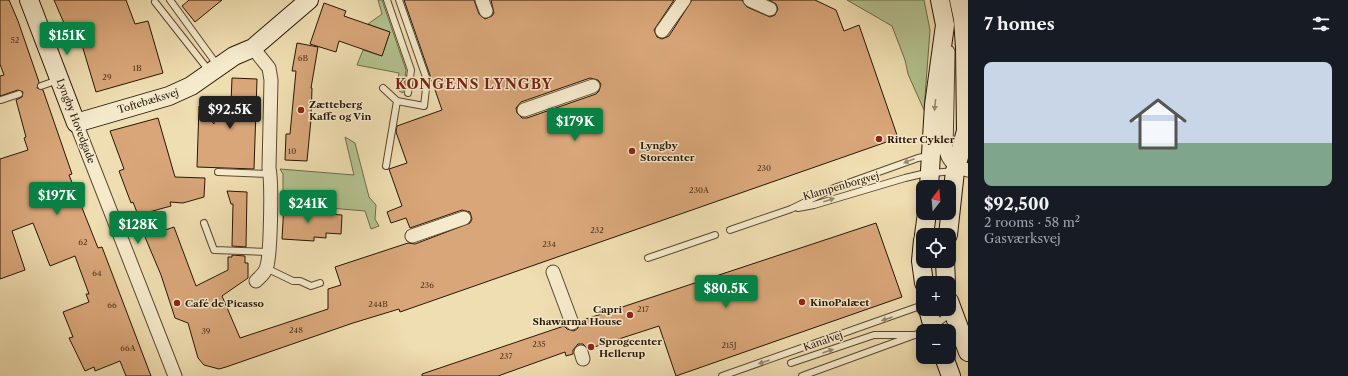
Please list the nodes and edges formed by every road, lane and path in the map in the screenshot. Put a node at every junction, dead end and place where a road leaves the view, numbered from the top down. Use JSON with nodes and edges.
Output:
{"nodes":[{"id":1,"x":29,"y":0,"type":"edge"},
{"id":2,"x":170,"y":0,"type":"edge"},
{"id":3,"x":291,"y":0,"type":"edge"},
{"id":4,"x":309,"y":0,"type":"edge"},
{"id":5,"x":387,"y":0,"type":"edge"},
{"id":6,"x":399,"y":0,"type":"edge"},
{"id":7,"x":684,"y":0,"type":"edge"},
{"id":8,"x":750,"y":0,"type":"edge"},
{"id":9,"x":940,"y":0,"type":"edge"},
{"id":10,"x":959,"y":0,"type":"edge"},
{"id":11,"x":155,"y":2,"type":"dead end"},
{"id":12,"x":770,"y":9,"type":"dead end"},
{"id":13,"x":662,"y":31,"type":"dead end"},
{"id":14,"x":252,"y":48,"type":"junction"},
{"id":15,"x":234,"y":56,"type":"junction"},
{"id":16,"x":215,"y":70,"type":"junction"},
{"id":17,"x":60,"y":79,"type":"junction"},
{"id":18,"x":41,"y":86,"type":"dead end"},
{"id":19,"x":593,"y":86,"type":"dead end"},
{"id":20,"x":383,"y":88,"type":"dead end"},
{"id":21,"x":19,"y":94,"type":"dead end"},
{"id":22,"x":408,"y":94,"type":"dead end"},
{"id":23,"x":1,"y":100,"type":"dead end"},
{"id":24,"x":397,"y":101,"type":"junction"},
{"id":25,"x":524,"y":110,"type":"dead end"},
{"id":26,"x":76,"y":122,"type":"junction"},
{"id":27,"x":386,"y":166,"type":"dead end"},
{"id":28,"x":951,"y":166,"type":"edge"},
{"id":29,"x":218,"y":172,"type":"dead end"},
{"id":30,"x":270,"y":174,"type":"junction"},
{"id":31,"x":791,"y":209,"type":"junction"},
{"id":32,"x":464,"y":218,"type":"dead end"},
{"id":33,"x":204,"y":223,"type":"dead end"},
{"id":34,"x":948,"y":228,"type":"edge"},
{"id":35,"x":730,"y":230,"type":"dead end"},
{"id":36,"x":715,"y":235,"type":"dead end"},
{"id":37,"x":412,"y":236,"type":"dead end"},
{"id":38,"x":268,"y":252,"type":"junction"},
{"id":39,"x":648,"y":258,"type":"dead end"},
{"id":40,"x":266,"y":268,"type":"junction"},
{"id":41,"x":553,"y":272,"type":"dead end"},
{"id":42,"x":256,"y":281,"type":"dead end"},
{"id":43,"x":320,"y":283,"type":"dead end"},
{"id":44,"x":916,"y":307,"type":"edge"},
{"id":45,"x":941,"y":316,"type":"edge"},
{"id":46,"x":955,"y":316,"type":"edge"},
{"id":47,"x":572,"y":323,"type":"dead end"},
{"id":48,"x":934,"y":324,"type":"edge"},
{"id":49,"x":916,"y":332,"type":"edge"},
{"id":50,"x":916,"y":335,"type":"edge"},
{"id":51,"x":968,"y":352,"type":"edge"},
{"id":52,"x":791,"y":363,"type":"dead end"},
{"id":53,"x":947,"y":364,"type":"edge"},
{"id":54,"x":175,"y":376,"type":"edge"},
{"id":55,"x":722,"y":376,"type":"edge"},
{"id":56,"x":802,"y":376,"type":"edge"},
{"id":57,"x":951,"y":376,"type":"edge"}],
"edges":[{"from":1,"to":17,"type":"street","name":"Lyngby Hovedgade"},
{"from":2,"to":16,"type":"lane"},
{"from":3,"to":15,"type":"street","name":"Toftebæksvej"},
{"from":4,"to":14,"type":"street","name":"Toftebæksvej"},
{"from":5,"to":22,"type":"lane"},
{"from":6,"to":24,"type":"lane"},
{"from":7,"to":13,"type":"street"},
{"from":8,"to":12,"type":"street"},
{"from":9,"to":28,"type":"street","one_way":true},
{"from":10,"to":28,"type":"street"},
{"from":11,"to":16,"type":"lane"},
{"from":14,"to":15,"type":"street","name":"Toftebæksvej"},
{"from":14,"to":30,"type":"street"},
{"from":15,"to":16,"type":"street","name":"Toftebæksvej"},
{"from":16,"to":26,"type":"street","name":"Toftebæksvej"},
{"from":17,"to":18,"type":"lane"},
{"from":17,"to":26,"type":"street","name":"Lyngby Hovedgade"},
{"from":19,"to":25,"type":"street"},
{"from":20,"to":24,"type":"lane"},
{"from":21,"to":23,"type":"lane"},
{"from":24,"to":27,"type":"lane"},
{"from":26,"to":54,"type":"street","name":"Lyngby Hovedgade"},
{"from":31,"to":28,"type":"lane","name":"Klampenborgvej","one_way":true},
{"from":28,"to":31,"type":"lane","name":"Klampenborgvej","one_way":true},
{"from":28,"to":34,"type":"street"},
{"from":29,"to":30,"type":"lane"},
{"from":30,"to":38,"type":"street"},
{"from":31,"to":35,"type":"lane"},
{"from":32,"to":37,"type":"street"},
{"from":33,"to":38,"type":"lane"},
{"from":36,"to":39,"type":"lane"},
{"from":38,"to":40,"type":"street"},
{"from":40,"to":42,"type":"street"},
{"from":40,"to":43,"type":"lane"},
{"from":41,"to":47,"type":"street"},
{"from":44,"to":55,"type":"lane","name":"Kanalvej","one_way":true},
{"from":45,"to":48,"type":"lane"},
{"from":46,"to":51,"type":"street"},
{"from":52,"to":49,"type":"lane","one_way":true},
{"from":50,"to":56,"type":"lane"},
{"from":53,"to":57,"type":"street"}]}
